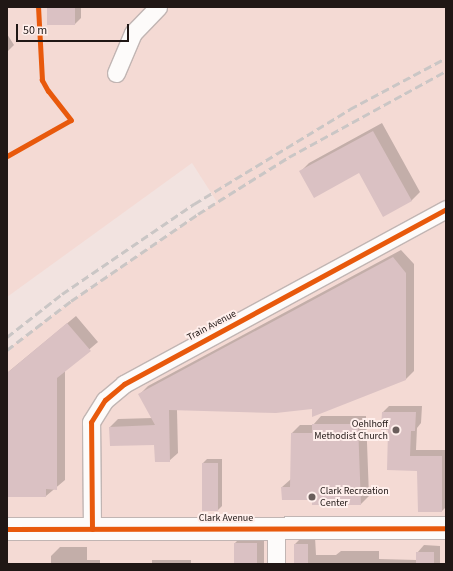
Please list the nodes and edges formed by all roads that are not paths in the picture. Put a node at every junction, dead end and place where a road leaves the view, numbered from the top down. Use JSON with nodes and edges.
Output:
{"nodes":[{"id":1,"x":158,"y":7,"type":"edge"},
{"id":2,"x":116,"y":73,"type":"dead end"},
{"id":3,"x":446,"y":209,"type":"edge"},
{"id":4,"x":92,"y":528,"type":"junction"},
{"id":5,"x":276,"y":528,"type":"junction"},
{"id":6,"x":446,"y":528,"type":"edge"},
{"id":7,"x":7,"y":529,"type":"edge"},
{"id":8,"x":276,"y":564,"type":"edge"}],
"edges":[{"from":1,"to":2,"type":"street"},
{"from":3,"to":4,"type":"street","name":"Train Avenue"},
{"from":4,"to":5,"type":"street","name":"Clark Avenue"},
{"from":4,"to":7,"type":"street","name":"Clark Avenue"},
{"from":5,"to":6,"type":"street","name":"Clark Avenue"},
{"from":5,"to":8,"type":"street"}]}
